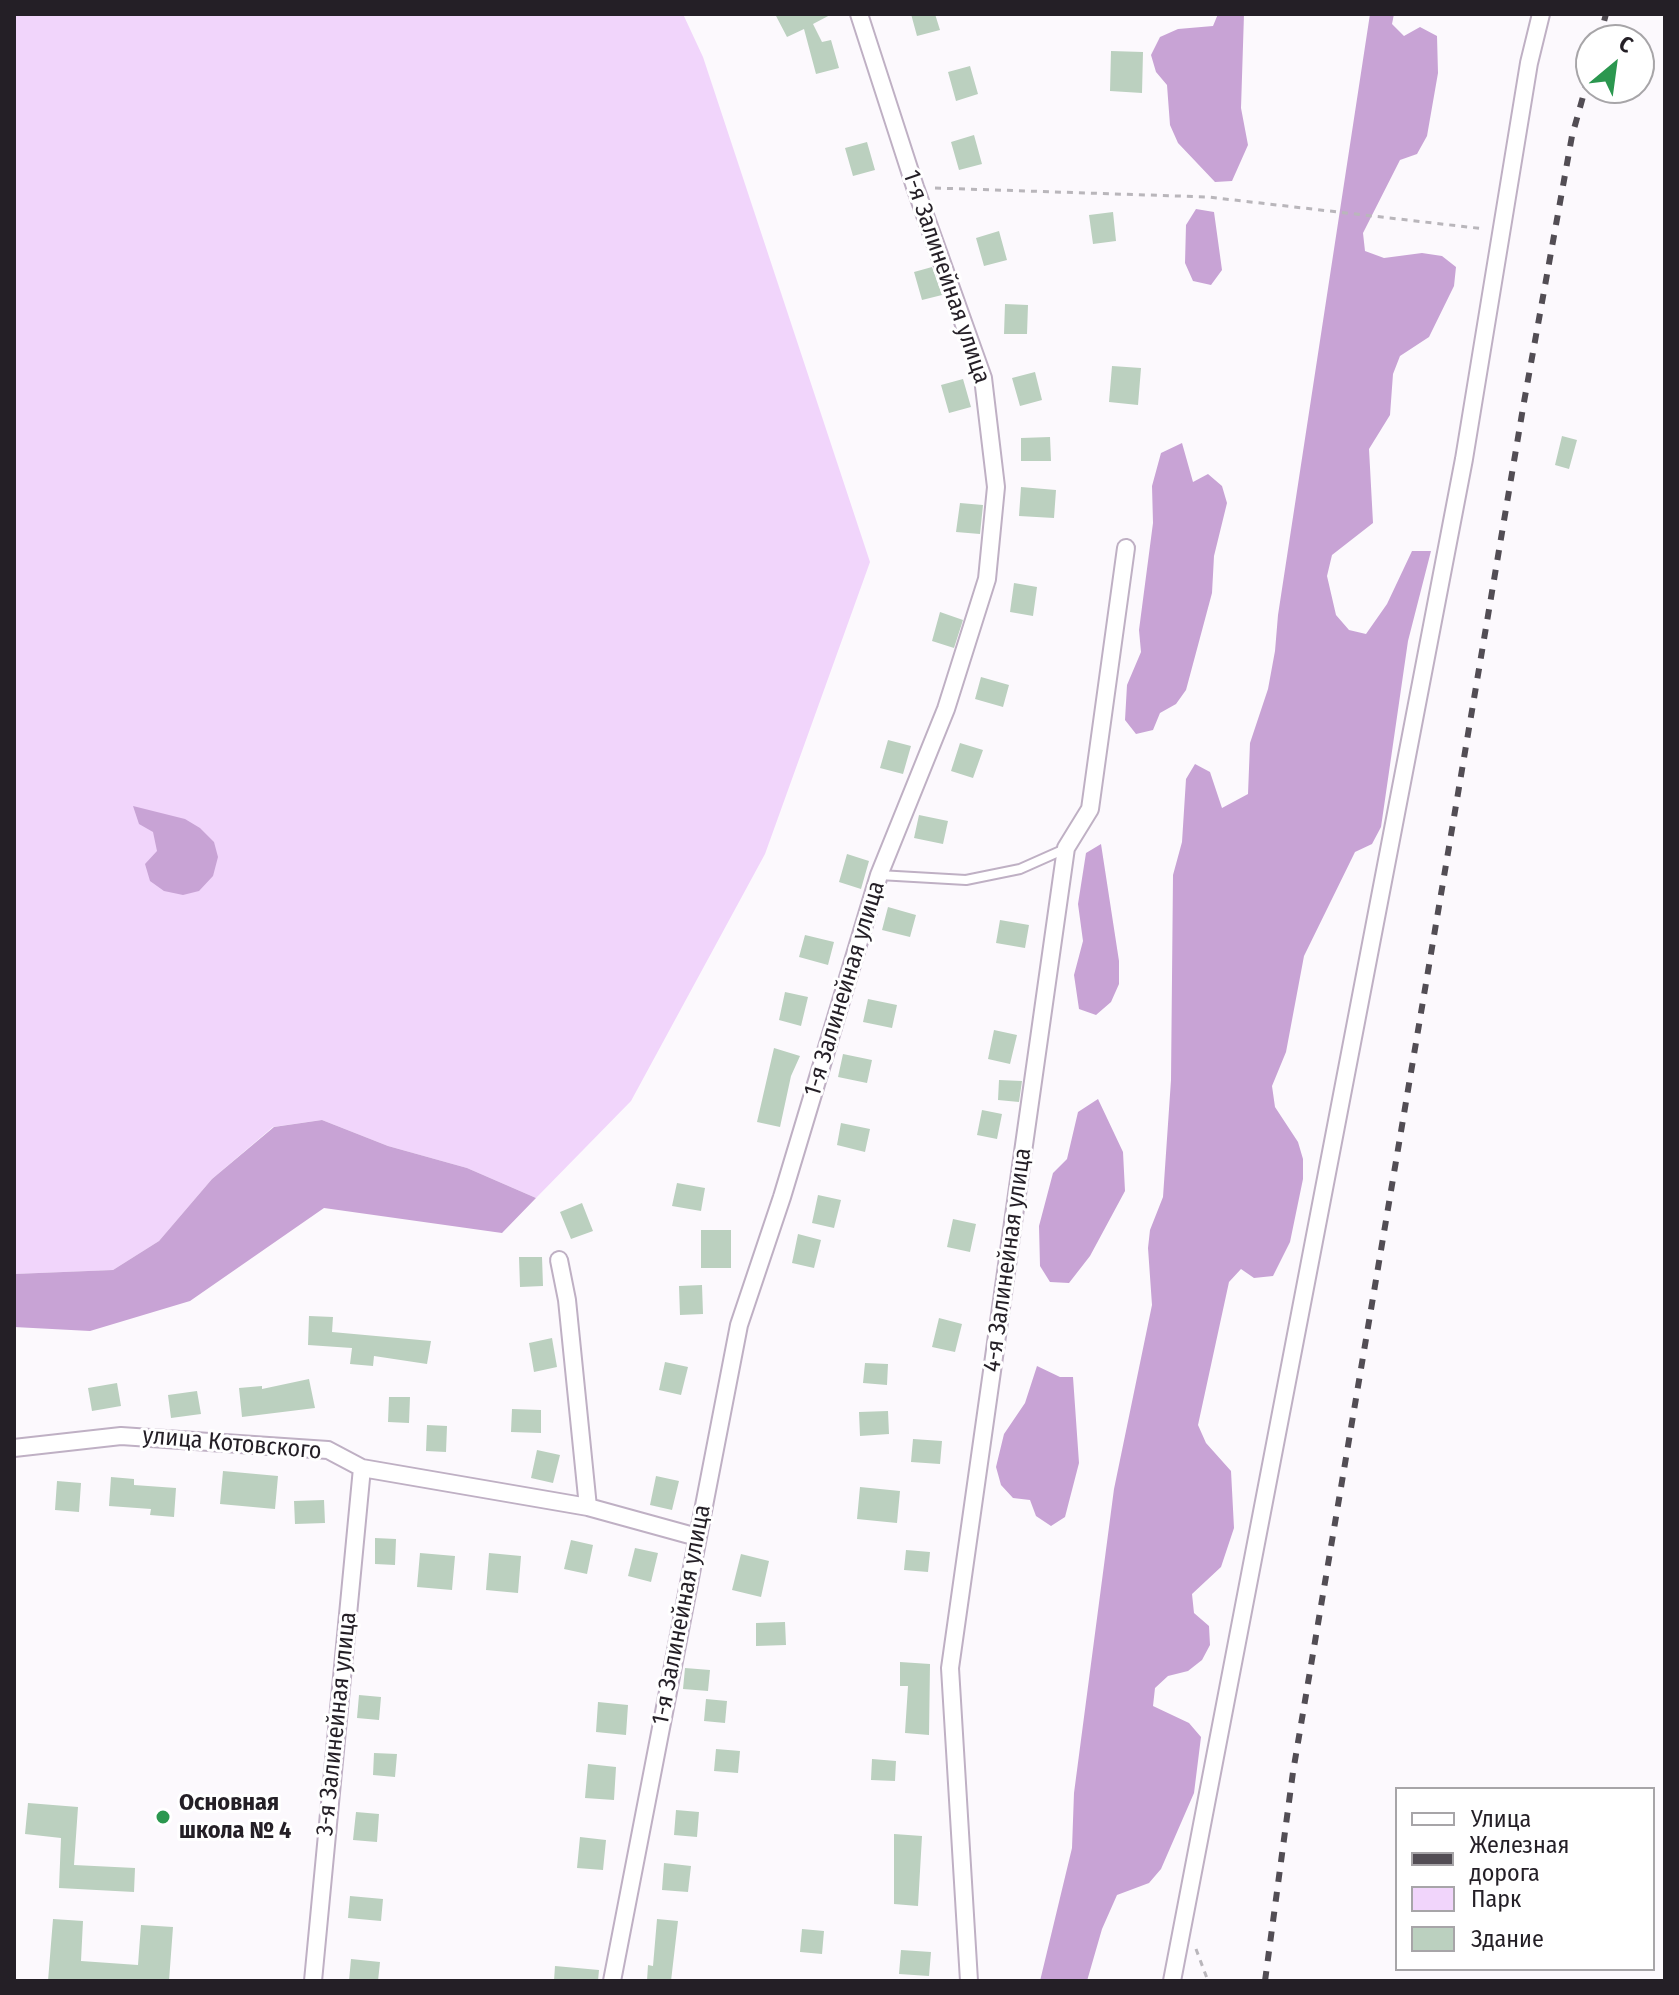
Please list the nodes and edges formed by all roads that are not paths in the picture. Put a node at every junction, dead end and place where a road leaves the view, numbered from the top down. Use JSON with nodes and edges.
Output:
{"nodes":[{"id":1,"x":859,"y":14,"type":"edge"},
{"id":2,"x":1541,"y":14,"type":"edge"},
{"id":3,"x":1126,"y":548,"type":"dead end"},
{"id":4,"x":1066,"y":848,"type":"junction"},
{"id":5,"x":879,"y":875,"type":"junction"},
{"id":6,"x":559,"y":1260,"type":"dead end"},
{"id":7,"x":14,"y":1448,"type":"edge"},
{"id":8,"x":362,"y":1468,"type":"junction"},
{"id":9,"x":588,"y":1507,"type":"junction"},
{"id":10,"x":697,"y":1537,"type":"junction"},
{"id":11,"x":313,"y":1981,"type":"edge"},
{"id":12,"x":612,"y":1981,"type":"edge"},
{"id":13,"x":969,"y":1981,"type":"edge"},
{"id":14,"x":1172,"y":1981,"type":"edge"}],
"edges":[{"from":1,"to":5,"type":"street","name":"1-я Залинейная улица"},
{"from":2,"to":14,"type":"street"},
{"from":3,"to":4,"type":"street","name":"4-я Залинейная улица"},
{"from":4,"to":5,"type":"lane"},
{"from":4,"to":13,"type":"street","name":"4-я Залинейная улица"},
{"from":5,"to":10,"type":"street","name":"1-я Залинейная улица"},
{"from":6,"to":9,"type":"street"},
{"from":7,"to":8,"type":"street","name":"улица Котовского"},
{"from":8,"to":9,"type":"street","name":"улица Котовского"},
{"from":8,"to":11,"type":"street","name":"3-я Залинейная улица"},
{"from":9,"to":10,"type":"street","name":"улица Котовского"},
{"from":10,"to":12,"type":"street","name":"1-я Залинейная улица"}]}
